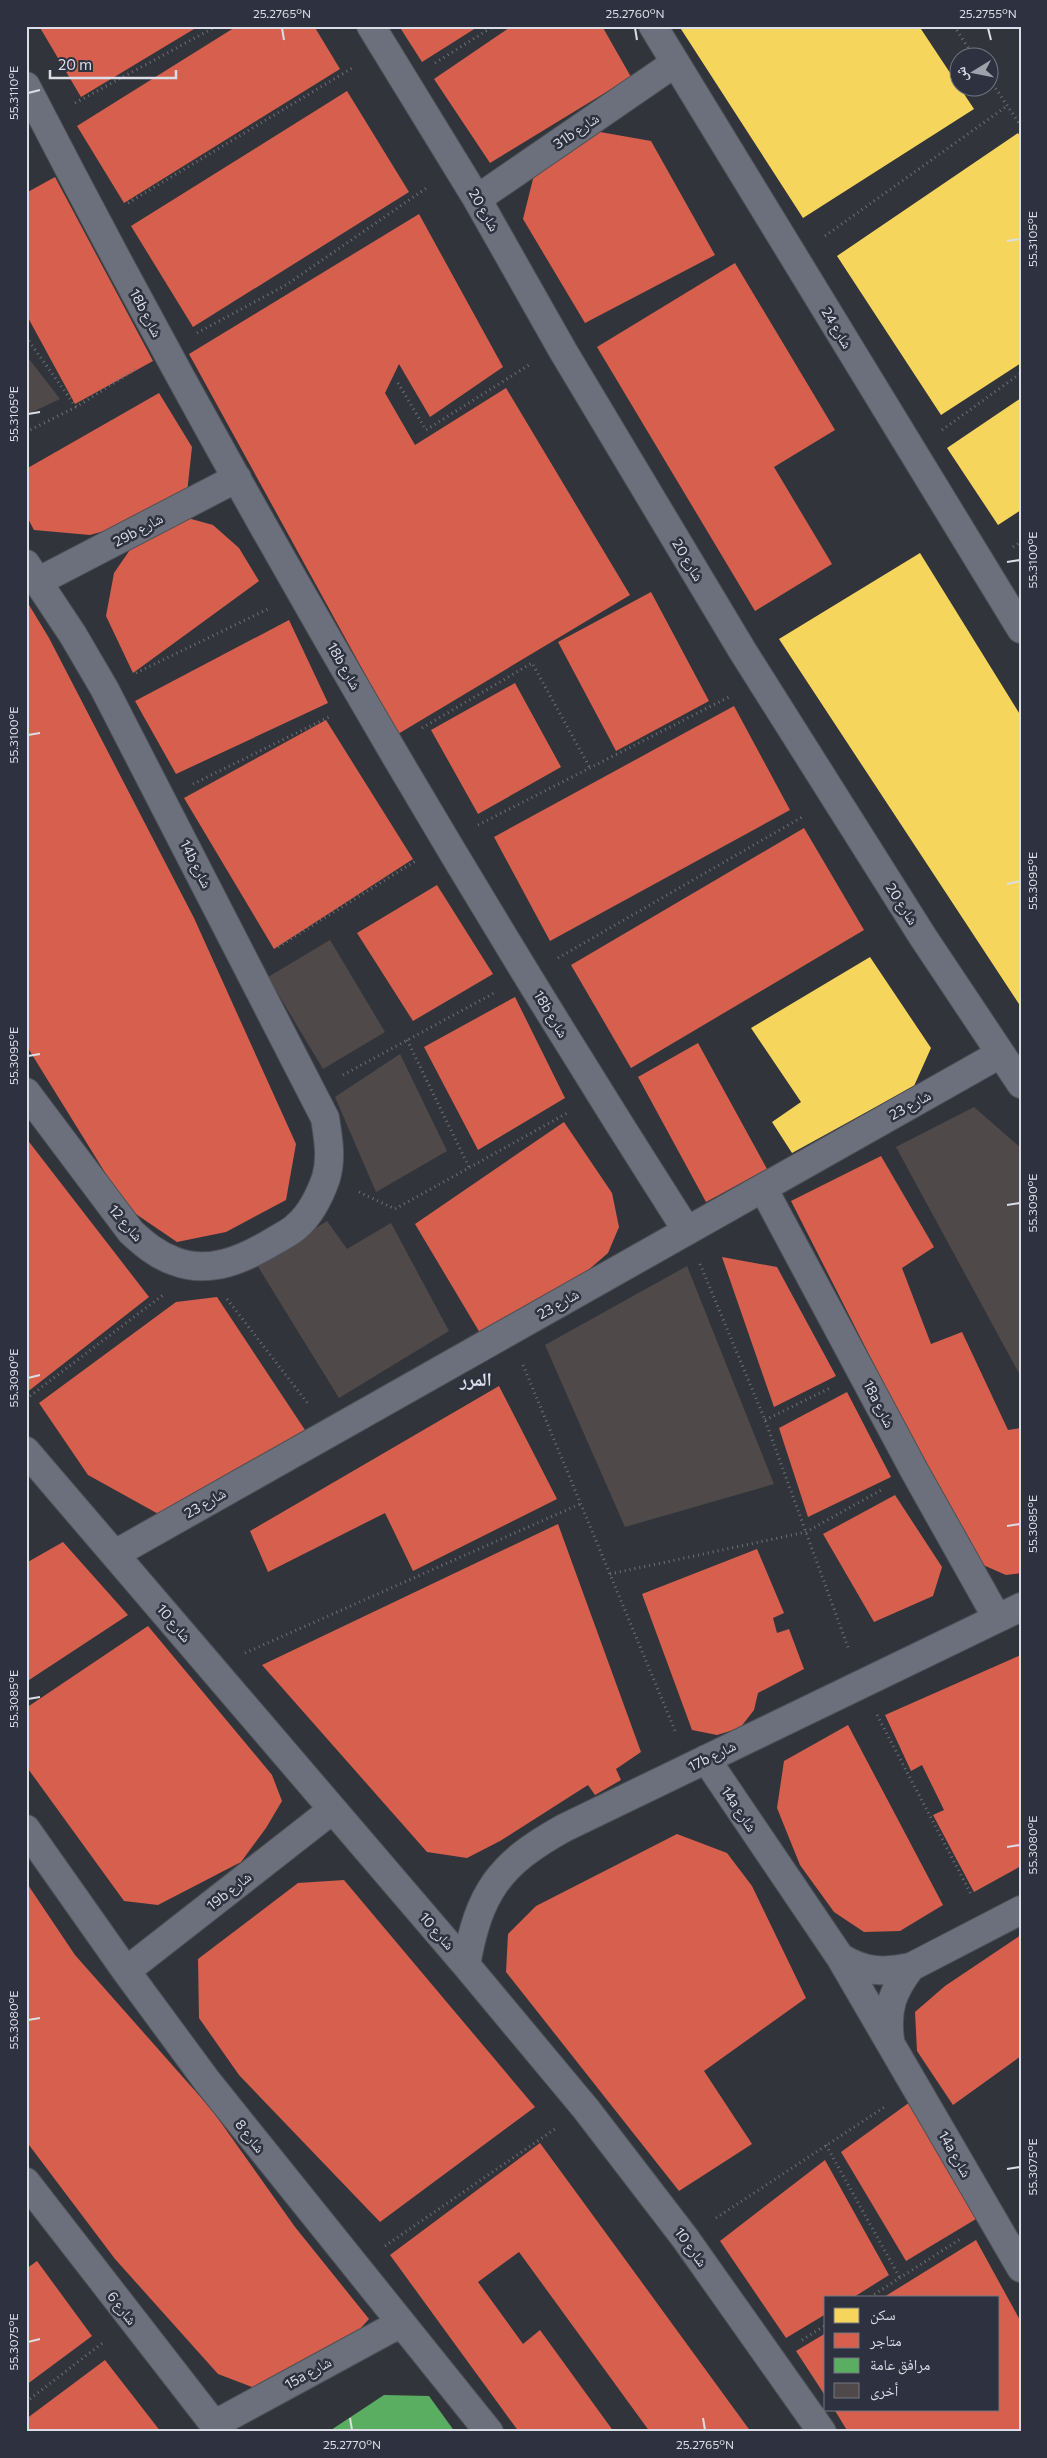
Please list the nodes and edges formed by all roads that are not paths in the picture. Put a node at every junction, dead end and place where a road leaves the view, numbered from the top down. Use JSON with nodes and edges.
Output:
{"nodes":[{"id":1,"x":653,"y":26,"type":"edge"},
{"id":2,"x":378,"y":37,"type":"edge"},
{"id":3,"x":675,"y":63,"type":"junction"},
{"id":4,"x":26,"y":86,"type":"edge"},
{"id":5,"x":477,"y":199,"type":"junction"},
{"id":6,"x":237,"y":478,"type":"junction"},
{"id":7,"x":32,"y":573,"type":"edge"},
{"id":8,"x":1021,"y":629,"type":"edge"},
{"id":9,"x":1000,"y":1054,"type":"junction"},
{"id":10,"x":1021,"y":1084,"type":"edge"},
{"id":11,"x":26,"y":1092,"type":"edge"},
{"id":12,"x":327,"y":1176,"type":"joint"},
{"id":13,"x":763,"y":1188,"type":"junction"},
{"id":14,"x":687,"y":1231,"type":"junction"},
{"id":15,"x":26,"y":1451,"type":"edge"},
{"id":16,"x":115,"y":1554,"type":"junction"},
{"id":17,"x":1009,"y":1612,"type":"edge"},
{"id":18,"x":698,"y":1763,"type":"junction"},
{"id":19,"x":332,"y":1810,"type":"junction"},
{"id":20,"x":26,"y":1829,"type":"edge"},
{"id":21,"x":1021,"y":1910,"type":"edge"},
{"id":22,"x":840,"y":1957,"type":"junction"},
{"id":23,"x":466,"y":1965,"type":"junction"},
{"id":24,"x":911,"y":1967,"type":"junction"},
{"id":25,"x":126,"y":1972,"type":"junction"},
{"id":26,"x":890,"y":2040,"type":"junction"},
{"id":27,"x":26,"y":2182,"type":"edge"},
{"id":28,"x":1021,"y":2268,"type":"edge"},
{"id":29,"x":401,"y":2323,"type":"junction"},
{"id":30,"x":217,"y":2428,"type":"edge"},
{"id":31,"x":489,"y":2432,"type":"edge"},
{"id":32,"x":822,"y":2432,"type":"edge"}],
"edges":[{"from":1,"to":3,"type":"street","name":"شارع 24"},
{"from":2,"to":5,"type":"street","name":"شارع 20"},
{"from":3,"to":5,"type":"street","name":"31b شارع"},
{"from":3,"to":8,"type":"street","name":"شارع 24"},
{"from":4,"to":6,"type":"street","name":"18b شارع"},
{"from":5,"to":9,"type":"street","name":"شارع 20"},
{"from":6,"to":7,"type":"street","name":"29b شارع"},
{"from":6,"to":14,"type":"street","name":"18b شارع"},
{"from":7,"to":12,"type":"street","name":"14b شارع"},
{"from":9,"to":10,"type":"street","name":"شارع 20"},
{"from":9,"to":13,"type":"street","name":"شارع 23"},
{"from":11,"to":12,"type":"street","name":"شارع 12"},
{"from":13,"to":14,"type":"street","name":"شارع 23"},
{"from":13,"to":17,"type":"street","name":"18a شارع"},
{"from":14,"to":16,"type":"street","name":"شارع 23"},
{"from":15,"to":16,"type":"street","name":"شارع 10"},
{"from":16,"to":19,"type":"street","name":"شارع 10"},
{"from":17,"to":18,"type":"street","name":"17b شارع"},
{"from":18,"to":22,"type":"street","name":"14a شارع"},
{"from":18,"to":23,"type":"street","name":"17b شارع"},
{"from":19,"to":23,"type":"street","name":"شارع 10"},
{"from":19,"to":25,"type":"street","name":"19b شارع"},
{"from":20,"to":25,"type":"street","name":"شارع 8"},
{"from":21,"to":24,"type":"street","name":"14a شارع"},
{"from":22,"to":24,"type":"street","name":"14a شارع"},
{"from":22,"to":26,"type":"street","name":"14a شارع"},
{"from":23,"to":32,"type":"street","name":"شارع 10"},
{"from":24,"to":26,"type":"street","name":"14a شارع"},
{"from":25,"to":29,"type":"street","name":"شارع 8"},
{"from":26,"to":28,"type":"street","name":"14a شارع"},
{"from":27,"to":30,"type":"street","name":"شارع 6"},
{"from":29,"to":30,"type":"street","name":"15a شارع"},
{"from":29,"to":31,"type":"street","name":"شارع 8"}]}
